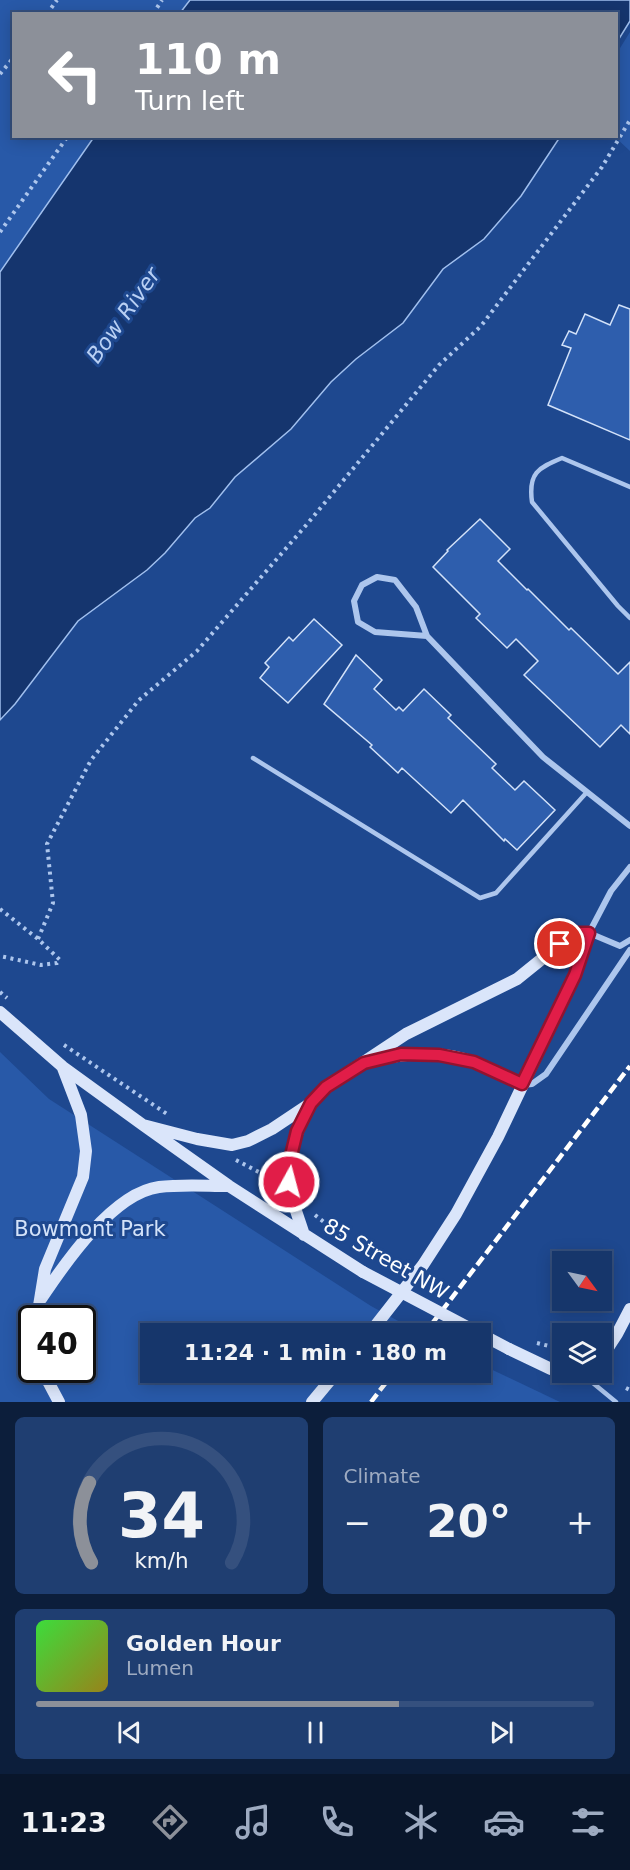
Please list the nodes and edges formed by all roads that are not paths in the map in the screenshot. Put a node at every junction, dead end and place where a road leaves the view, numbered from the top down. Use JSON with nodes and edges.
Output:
{"nodes":[{"id":1,"x":630,"y":487,"type":"edge"},
{"id":2,"x":630,"y":618,"type":"edge"},
{"id":3,"x":427,"y":636,"type":"junction"},
{"id":4,"x":253,"y":758,"type":"dead end"},
{"id":5,"x":587,"y":792,"type":"junction"},
{"id":6,"x":630,"y":826,"type":"edge"},
{"id":7,"x":630,"y":867,"type":"edge"},
{"id":8,"x":589,"y":933,"type":"junction"},
{"id":9,"x":630,"y":940,"type":"edge"},
{"id":10,"x":630,"y":950,"type":"edge"},
{"id":11,"x":0,"y":1012,"type":"edge"},
{"id":12,"x":364,"y":1063,"type":"junction"},
{"id":13,"x":63,"y":1067,"type":"junction"},
{"id":14,"x":522,"y":1084,"type":"junction"},
{"id":15,"x":311,"y":1103,"type":"junction"},
{"id":16,"x":143,"y":1125,"type":"junction"},
{"id":17,"x":229,"y":1186,"type":"junction"},
{"id":18,"x":304,"y":1235,"type":"junction"},
{"id":19,"x":39,"y":1303,"type":"joint"},
{"id":20,"x":630,"y":1309,"type":"edge"},
{"id":21,"x":378,"y":1323,"type":"edge"},
{"id":22,"x":612,"y":1342,"type":"edge"},
{"id":23,"x":552,"y":1369,"type":"edge"},
{"id":24,"x":49,"y":1383,"type":"edge"},
{"id":25,"x":328,"y":1383,"type":"edge"},
{"id":26,"x":592,"y":1383,"type":"edge"},
{"id":27,"x":59,"y":1402,"type":"edge"},
{"id":28,"x":312,"y":1402,"type":"edge"},
{"id":29,"x":616,"y":1402,"type":"edge"}],
"edges":[{"from":1,"to":2,"type":"lane"},
{"from":3,"to":3,"type":"street"},
{"from":3,"to":5,"type":"street"},
{"from":4,"to":5,"type":"lane"},
{"from":5,"to":6,"type":"street"},
{"from":7,"to":8,"type":"street"},
{"from":8,"to":9,"type":"street"},
{"from":8,"to":12,"type":"street"},
{"from":8,"to":14,"type":"street"},
{"from":10,"to":14,"type":"street"},
{"from":11,"to":13,"type":"street","name":"85 Street NW"},
{"from":12,"to":14,"type":"street"},
{"from":12,"to":15,"type":"street"},
{"from":13,"to":16,"type":"street","name":"85 Street NW"},
{"from":13,"to":19,"type":"street"},
{"from":14,"to":21,"type":"street"},
{"from":15,"to":16,"type":"street"},
{"from":15,"to":18,"type":"street"},
{"from":16,"to":17,"type":"street","name":"85 Street NW"},
{"from":17,"to":18,"type":"street","name":"85 Street NW"},
{"from":17,"to":19,"type":"street"},
{"from":18,"to":23,"type":"street","name":"85 Street NW","bridge":true},
{"from":20,"to":22,"type":"street"},
{"from":24,"to":27,"type":"street"},
{"from":25,"to":28,"type":"street"},
{"from":26,"to":29,"type":"lane"}]}
